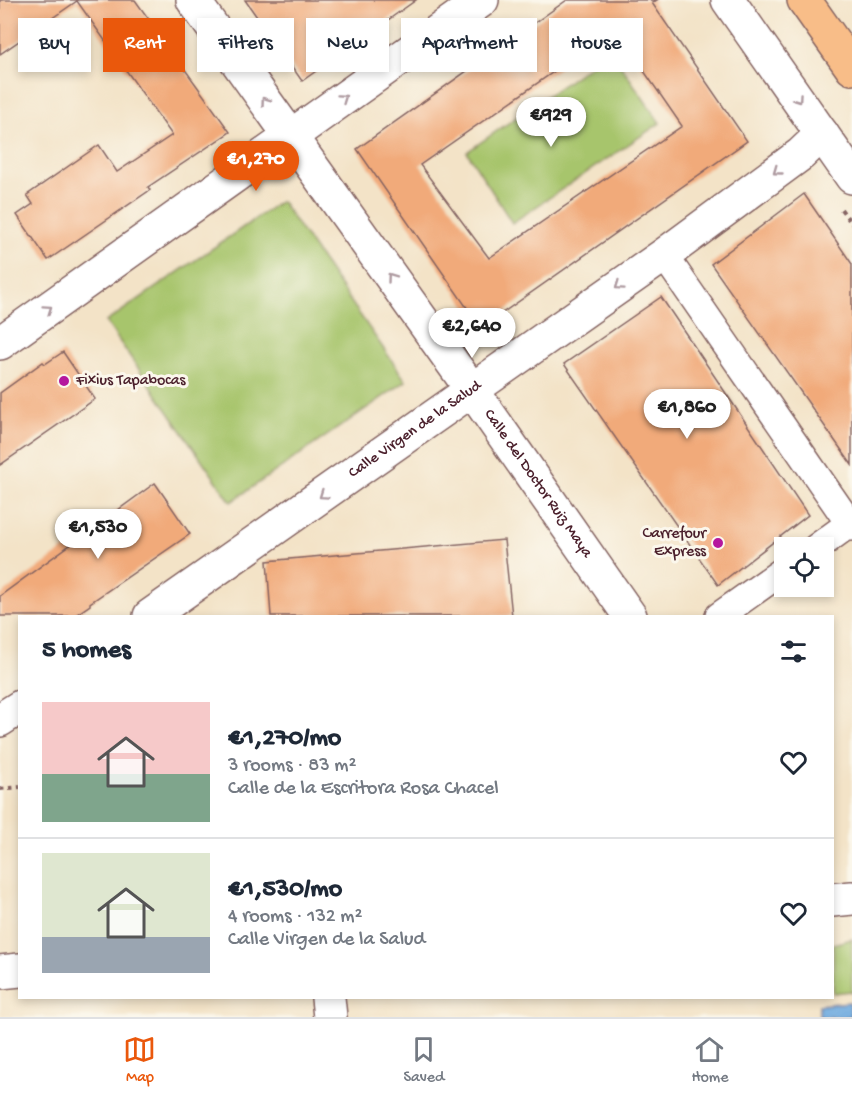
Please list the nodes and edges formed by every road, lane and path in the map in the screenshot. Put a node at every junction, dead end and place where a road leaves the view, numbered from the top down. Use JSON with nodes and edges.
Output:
{"nodes":[{"id":1,"x":193,"y":0,"type":"edge"},
{"id":2,"x":482,"y":0,"type":"edge"},
{"id":3,"x":728,"y":0,"type":"edge"},
{"id":4,"x":804,"y":0,"type":"edge"},
{"id":5,"x":852,"y":68,"type":"edge"},
{"id":6,"x":822,"y":134,"type":"junction"},
{"id":7,"x":290,"y":136,"type":"junction"},
{"id":8,"x":852,"y":177,"type":"edge"},
{"id":9,"x":664,"y":255,"type":"junction"},
{"id":10,"x":0,"y":343,"type":"edge"},
{"id":11,"x":472,"y":390,"type":"junction"},
{"id":12,"x":851,"y":526,"type":"edge"},
{"id":13,"x":834,"y":537,"type":"edge"},
{"id":14,"x":774,"y":577,"type":"edge"},
{"id":15,"x":151,"y":615,"type":"edge"},
{"id":16,"x":629,"y":615,"type":"edge"},
{"id":17,"x":720,"y":615,"type":"edge"},
{"id":18,"x":18,"y":708,"type":"edge"},
{"id":19,"x":0,"y":720,"type":"edge"},
{"id":20,"x":18,"y":787,"type":"edge"},
{"id":21,"x":0,"y":789,"type":"edge"},
{"id":22,"x":852,"y":898,"type":"edge"},
{"id":23,"x":834,"y":900,"type":"edge"},
{"id":24,"x":18,"y":970,"type":"edge"},
{"id":25,"x":0,"y":972,"type":"edge"},
{"id":26,"x":328,"y":999,"type":"edge"},
{"id":27,"x":330,"y":1017,"type":"edge"}],
"edges":[{"from":7,"to":1,"type":"street","name":"Calle del Doctor Ruiz Maya","one_way":true},
{"from":7,"to":2,"type":"street","one_way":true},
{"from":3,"to":6,"type":"street","one_way":true},
{"from":4,"to":5,"type":"main road"},
{"from":6,"to":8,"type":"street"},
{"from":6,"to":9,"type":"street","name":"Calle Virgen de la Salud","one_way":true},
{"from":10,"to":7,"type":"street","one_way":true},
{"from":11,"to":7,"type":"street","name":"Calle del Doctor Ruiz Maya","one_way":true},
{"from":9,"to":11,"type":"street","name":"Calle Virgen de la Salud","one_way":true},
{"from":9,"to":12,"type":"street"},
{"from":11,"to":15,"type":"street","name":"Calle Virgen de la Salud","one_way":true},
{"from":11,"to":16,"type":"street","name":"Calle del Doctor Ruiz Maya"},
{"from":12,"to":13,"type":"street"},
{"from":14,"to":17,"type":"street"},
{"from":18,"to":19,"type":"street"},
{"from":20,"to":21,"type":"path"},
{"from":22,"to":23,"type":"street"},
{"from":24,"to":25,"type":"street"},
{"from":26,"to":27,"type":"street"}]}
